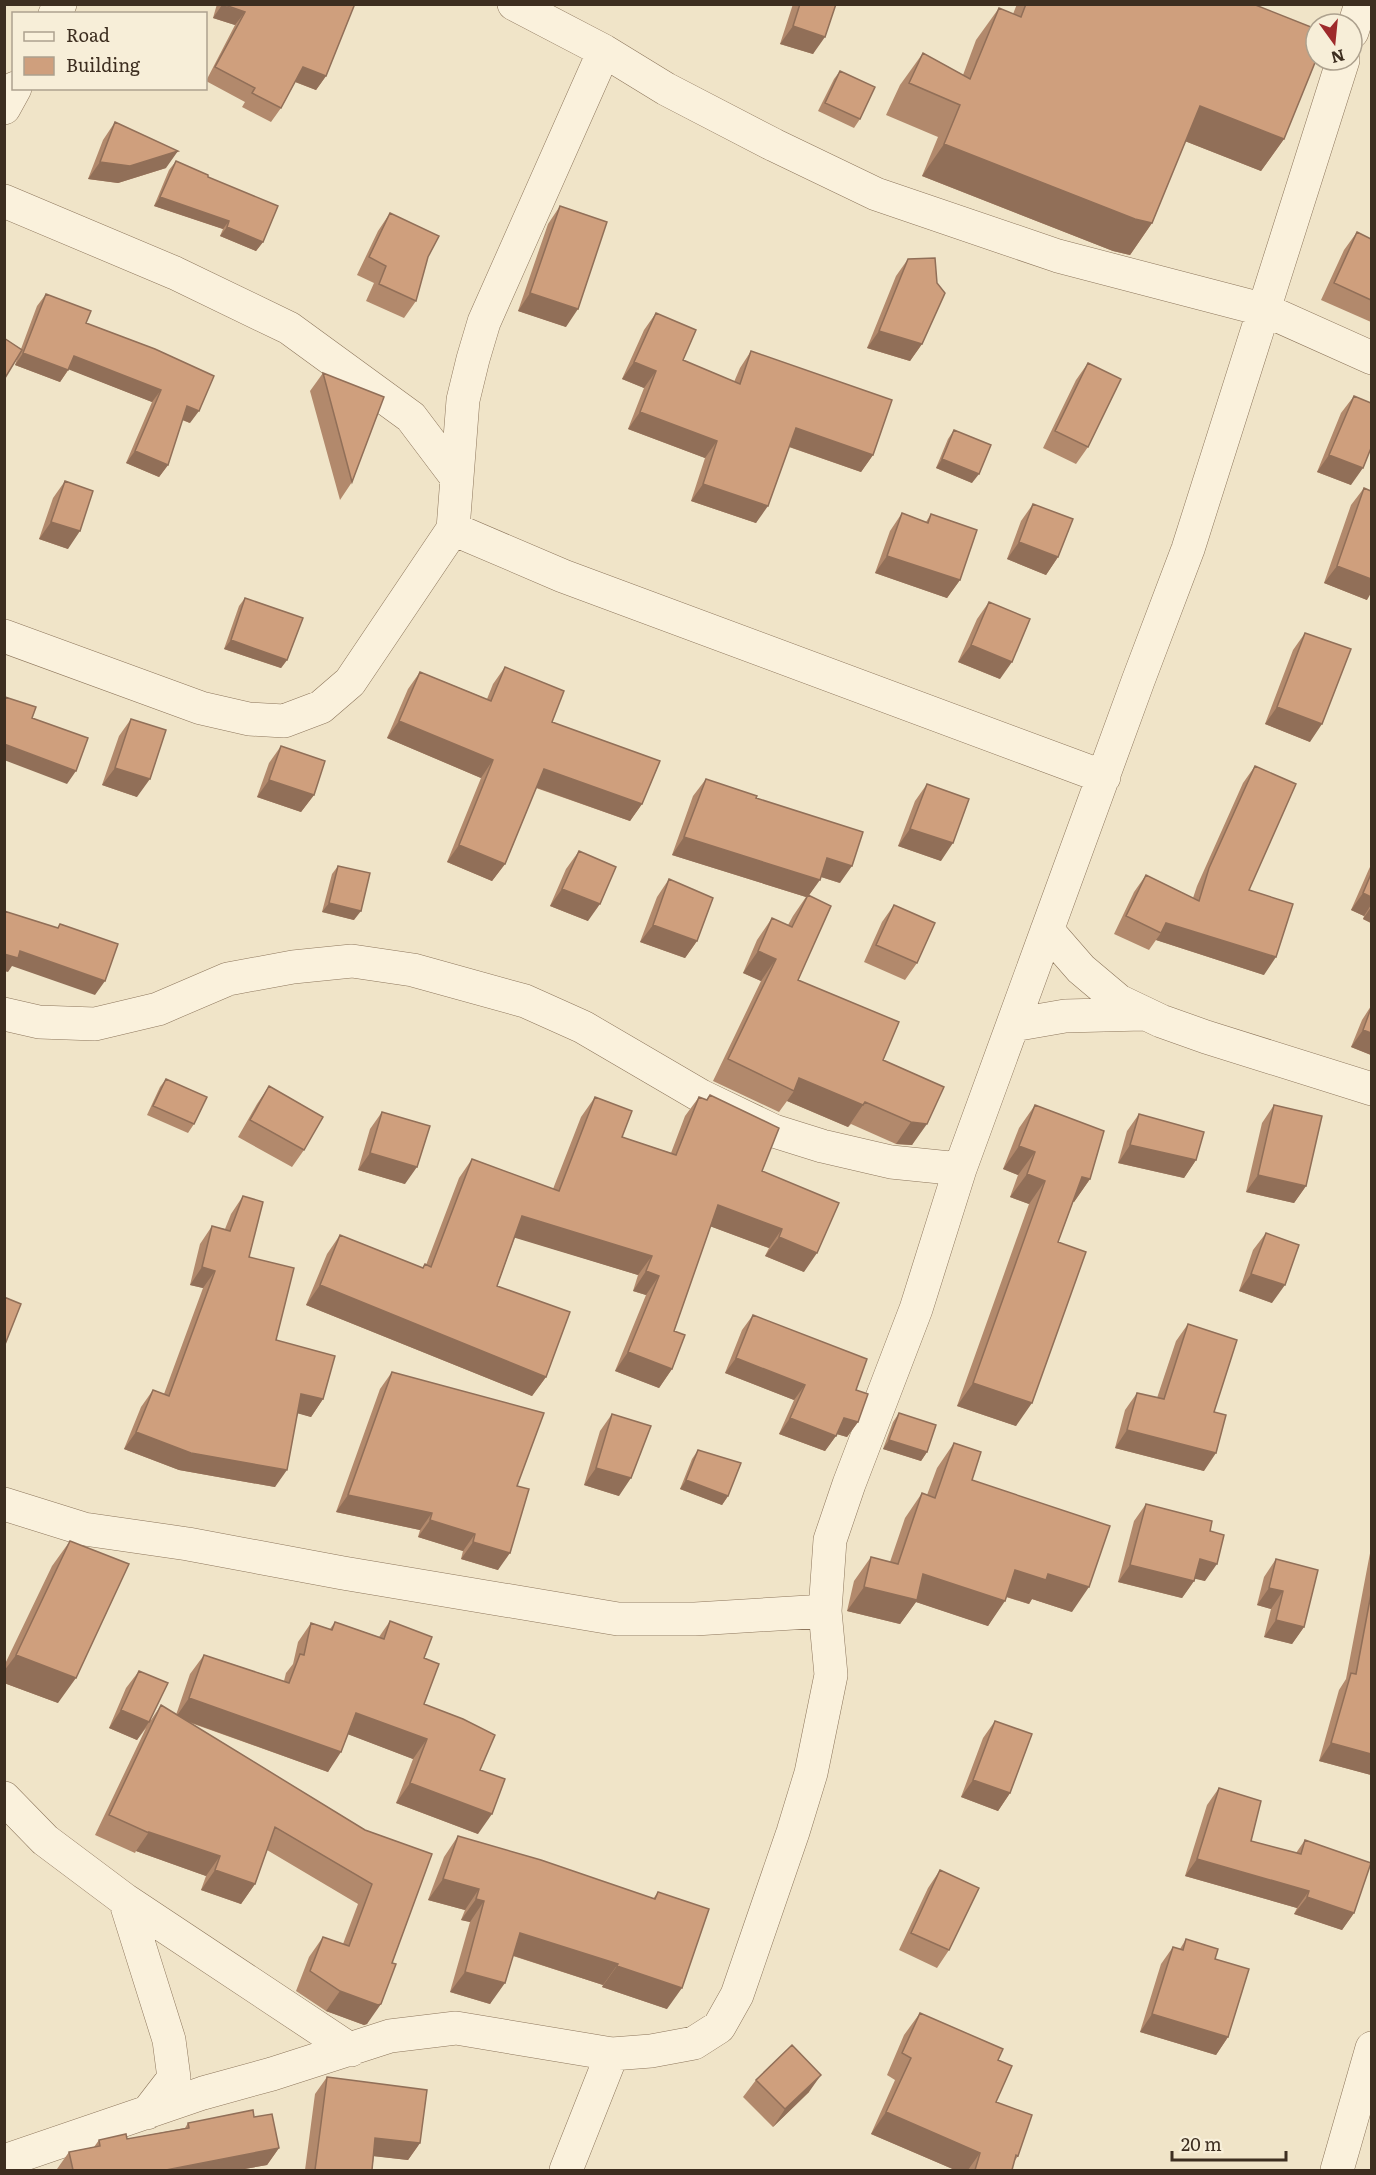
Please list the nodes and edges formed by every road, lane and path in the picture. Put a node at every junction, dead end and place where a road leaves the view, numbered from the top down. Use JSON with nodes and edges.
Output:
{"nodes":[{"id":1,"x":514,"y":4,"type":"edge"},
{"id":2,"x":604,"y":51,"type":"junction"},
{"id":3,"x":1339,"y":72,"type":"edge"},
{"id":4,"x":14,"y":90,"type":"edge"},
{"id":5,"x":4,"y":108,"type":"edge"},
{"id":6,"x":4,"y":201,"type":"edge"},
{"id":7,"x":1265,"y":310,"type":"junction"},
{"id":8,"x":1371,"y":357,"type":"edge"},
{"id":9,"x":457,"y":478,"type":"junction"},
{"id":10,"x":453,"y":530,"type":"junction"},
{"id":11,"x":4,"y":636,"type":"edge"},
{"id":12,"x":1104,"y":777,"type":"junction"},
{"id":13,"x":1047,"y":930,"type":"junction"},
{"id":14,"x":4,"y":1014,"type":"edge"},
{"id":15,"x":1145,"y":1014,"type":"junction"},
{"id":16,"x":1013,"y":1024,"type":"junction"},
{"id":17,"x":1371,"y":1089,"type":"edge"},
{"id":18,"x":960,"y":1169,"type":"junction"},
{"id":19,"x":6,"y":1511,"type":"edge"},
{"id":20,"x":825,"y":1611,"type":"junction"},
{"id":21,"x":4,"y":1798,"type":"edge"},
{"id":22,"x":125,"y":1900,"type":"junction"},
{"id":23,"x":1371,"y":2048,"type":"edge"},
{"id":24,"x":351,"y":2050,"type":"junction"},
{"id":25,"x":612,"y":2054,"type":"junction"},
{"id":26,"x":147,"y":2113,"type":"junction"},
{"id":27,"x":4,"y":2161,"type":"edge"},
{"id":28,"x":566,"y":2170,"type":"edge"},
{"id":29,"x":1337,"y":2170,"type":"edge"}],
"edges":[{"from":1,"to":2,"type":"street"},
{"from":2,"to":7,"type":"street"},
{"from":2,"to":9,"type":"street"},
{"from":3,"to":7,"type":"street"},
{"from":4,"to":5,"type":"street"},
{"from":6,"to":9,"type":"street"},
{"from":7,"to":8,"type":"street"},
{"from":7,"to":12,"type":"street"},
{"from":9,"to":10,"type":"street"},
{"from":10,"to":11,"type":"street"},
{"from":10,"to":12,"type":"street"},
{"from":12,"to":13,"type":"street"},
{"from":13,"to":15,"type":"street"},
{"from":13,"to":16,"type":"street"},
{"from":14,"to":18,"type":"street"},
{"from":15,"to":16,"type":"street"},
{"from":15,"to":17,"type":"street"},
{"from":16,"to":18,"type":"street"},
{"from":18,"to":20,"type":"street"},
{"from":19,"to":20,"type":"street"},
{"from":20,"to":25,"type":"street"},
{"from":21,"to":22,"type":"street"},
{"from":22,"to":24,"type":"street"},
{"from":22,"to":26,"type":"street"},
{"from":23,"to":29,"type":"street"},
{"from":24,"to":25,"type":"street"},
{"from":24,"to":26,"type":"street"},
{"from":25,"to":28,"type":"street"},
{"from":26,"to":27,"type":"street"}]}
